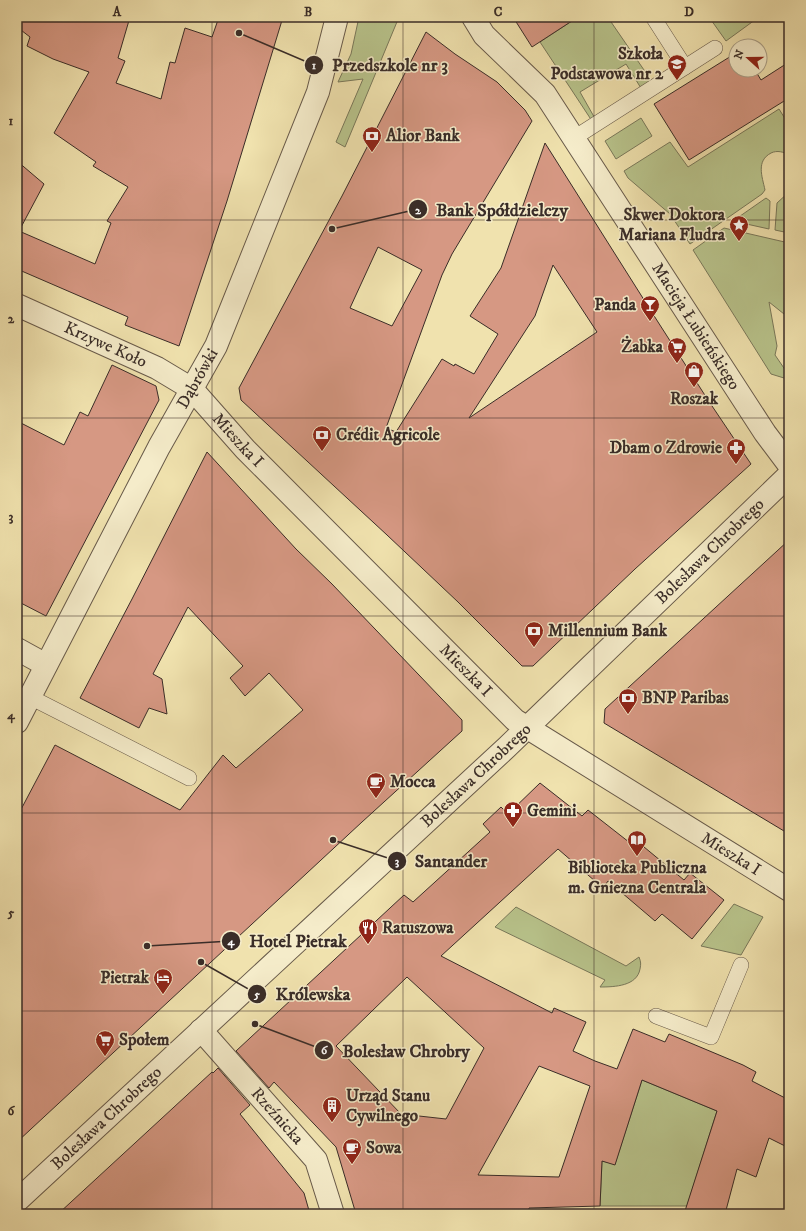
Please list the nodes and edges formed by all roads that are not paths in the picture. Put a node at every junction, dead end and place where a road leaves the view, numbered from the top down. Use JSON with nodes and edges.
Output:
{"nodes":[{"id":1,"x":337,"y":17,"type":"edge"},
{"id":2,"x":473,"y":17,"type":"edge"},
{"id":3,"x":653,"y":17,"type":"edge"},
{"id":4,"x":715,"y":48,"type":"dead end"},
{"id":5,"x":685,"y":67,"type":"junction"},
{"id":6,"x":574,"y":138,"type":"junction"},
{"id":7,"x":17,"y":305,"type":"edge"},
{"id":8,"x":192,"y":389,"type":"junction"},
{"id":9,"x":789,"y":465,"type":"edge"},
{"id":10,"x":789,"y":475,"type":"edge"},
{"id":11,"x":17,"y":649,"type":"edge"},
{"id":12,"x":46,"y":665,"type":"junction"},
{"id":13,"x":30,"y":697,"type":"junction"},
{"id":14,"x":17,"y":722,"type":"edge"},
{"id":15,"x":527,"y":728,"type":"junction"},
{"id":16,"x":189,"y":778,"type":"dead end"},
{"id":17,"x":789,"y":890,"type":"edge"},
{"id":18,"x":741,"y":965,"type":"dead end"},
{"id":19,"x":656,"y":1016,"type":"dead end"},
{"id":20,"x":201,"y":1030,"type":"junction"},
{"id":21,"x":17,"y":1201,"type":"edge"},
{"id":22,"x":333,"y":1214,"type":"edge"}],
"edges":[{"from":1,"to":8,"type":"street","name":"Dąbrówki"},
{"from":2,"to":6,"type":"street","name":"Macieja Łubieńskiego"},
{"from":3,"to":5,"type":"lane"},
{"from":4,"to":5,"type":"lane"},
{"from":5,"to":6,"type":"lane"},
{"from":6,"to":9,"type":"street","name":"Macieja Łubieńskiego"},
{"from":7,"to":8,"type":"street","name":"Krzywe Koło"},
{"from":8,"to":12,"type":"street","name":"Dąbrówki"},
{"from":8,"to":15,"type":"street","name":"Mieszka I"},
{"from":10,"to":15,"type":"street","name":"Bolesława Chrobrego"},
{"from":11,"to":12,"type":"street"},
{"from":12,"to":13,"type":"street","name":"Dąbrówki"},
{"from":13,"to":14,"type":"street","name":"Dąbrówki"},
{"from":13,"to":16,"type":"lane"},
{"from":15,"to":17,"type":"street","name":"Mieszka I"},
{"from":15,"to":20,"type":"street","name":"Bolesława Chrobrego"},
{"from":18,"to":19,"type":"lane"},
{"from":20,"to":21,"type":"street","name":"Bolesława Chrobrego"},
{"from":20,"to":22,"type":"street","name":"Rzeźnicka"}]}
